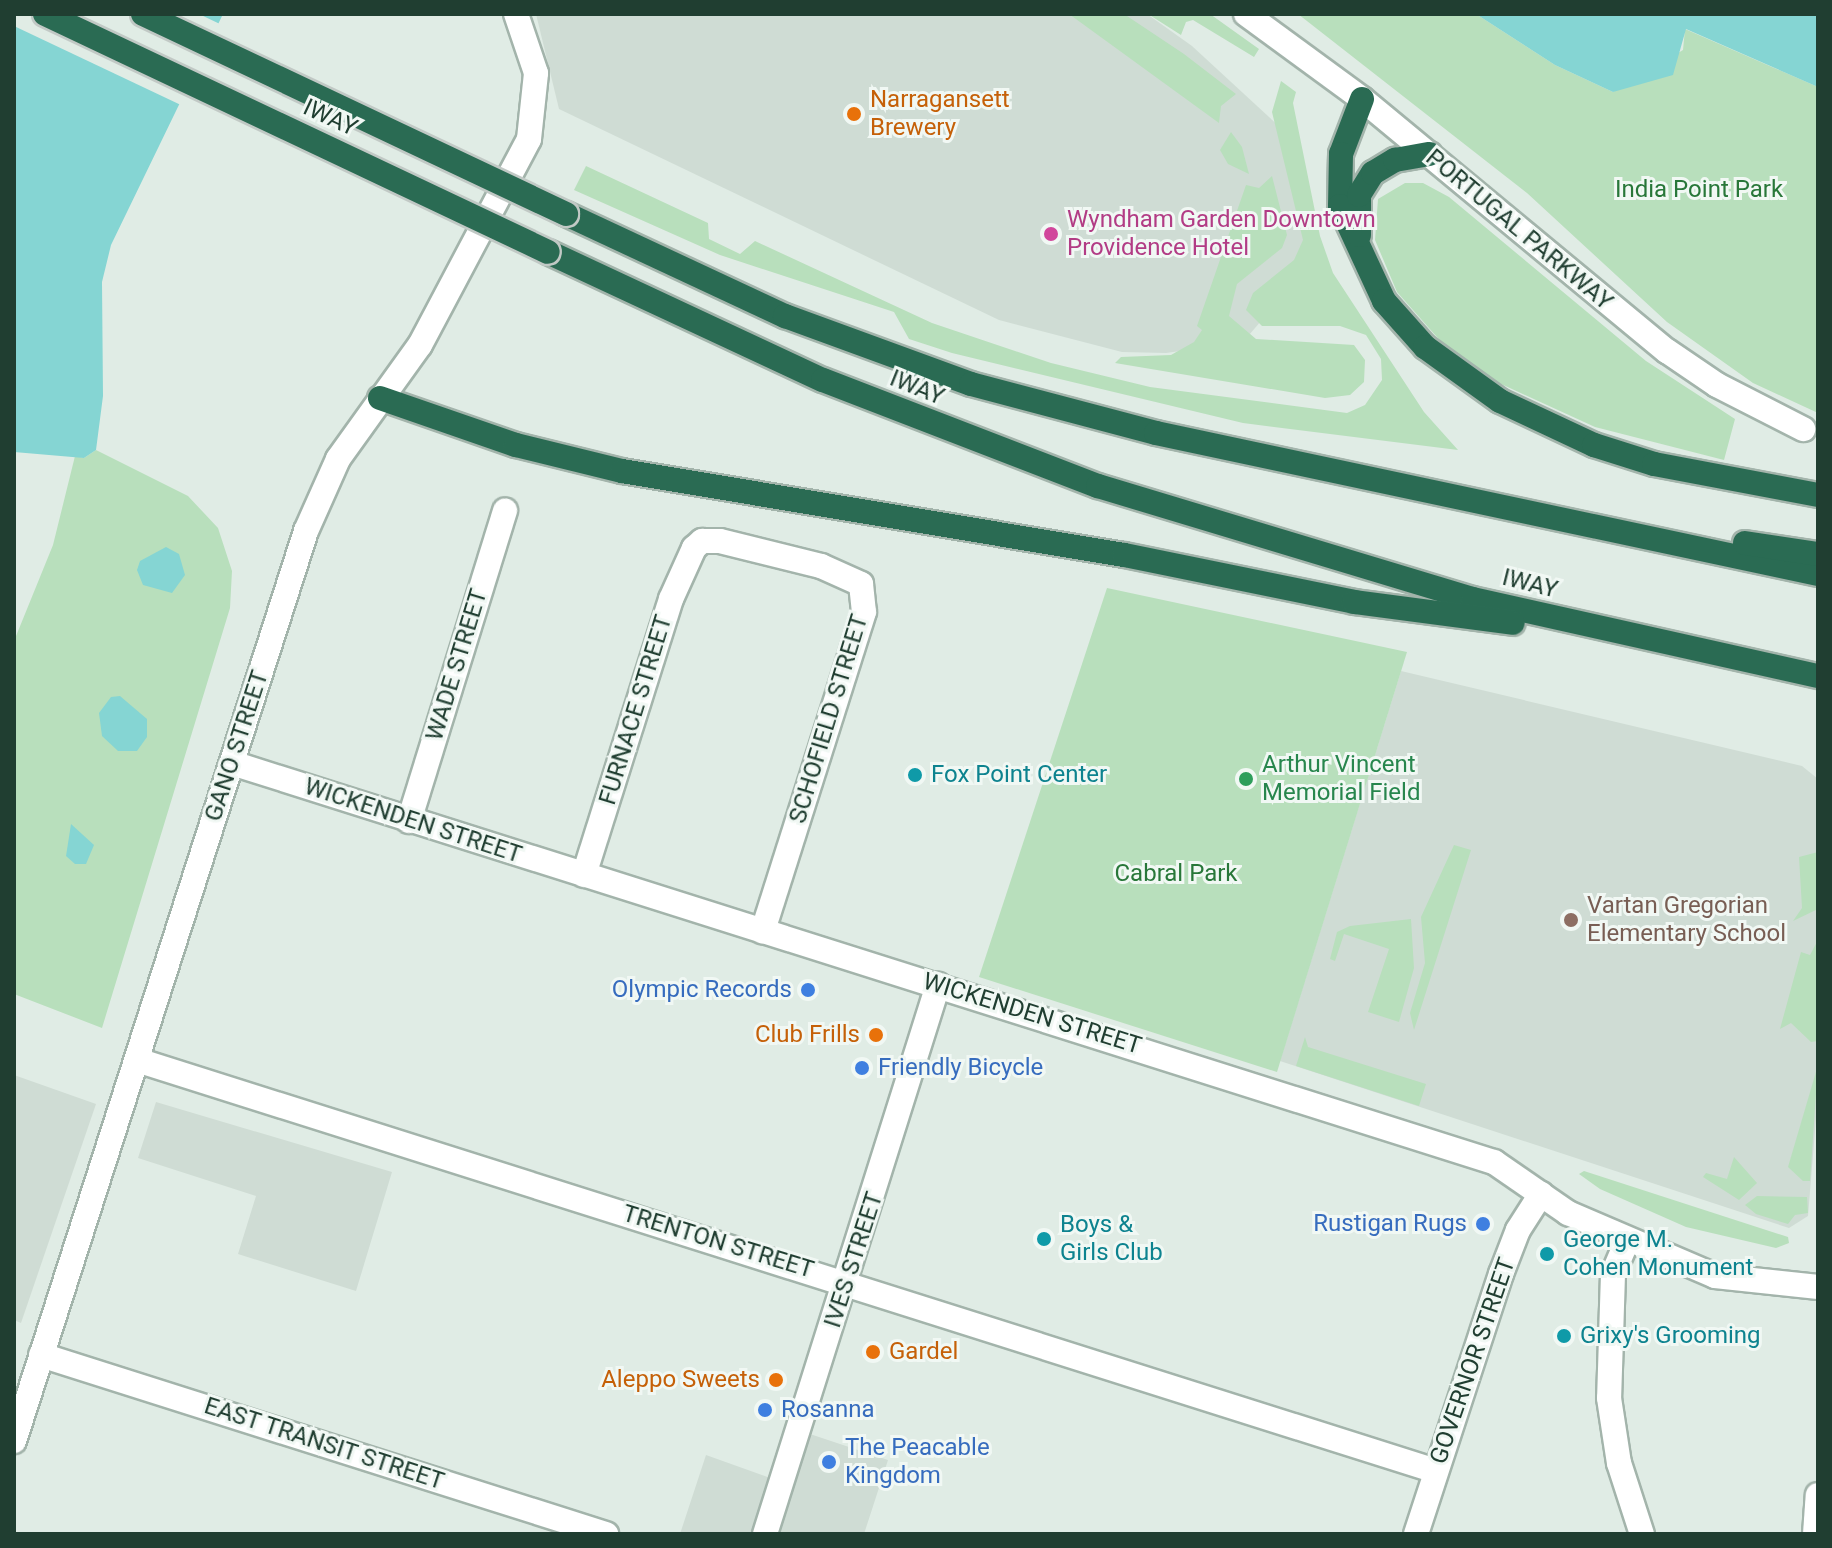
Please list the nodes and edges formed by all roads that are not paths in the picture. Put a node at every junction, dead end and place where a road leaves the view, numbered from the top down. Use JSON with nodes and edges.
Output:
{"nodes":[{"id":1,"x":45,"y":14,"type":"edge"},
{"id":2,"x":143,"y":14,"type":"edge"},
{"id":3,"x":516,"y":14,"type":"edge"},
{"id":4,"x":1246,"y":14,"type":"edge"},
{"id":5,"x":1362,"y":99,"type":"junction"},
{"id":6,"x":1429,"y":154,"type":"junction"},
{"id":7,"x":1360,"y":254,"type":"junction"},
{"id":8,"x":380,"y":398,"type":"junction"},
{"id":9,"x":1803,"y":429,"type":"dead end"},
{"id":10,"x":1818,"y":495,"type":"edge"},
{"id":11,"x":1458,"y":497,"type":"junction"},
{"id":12,"x":505,"y":510,"type":"dead end"},
{"id":13,"x":694,"y":548,"type":"joint"},
{"id":14,"x":1818,"y":554,"type":"edge"},
{"id":15,"x":1818,"y":574,"type":"edge"},
{"id":16,"x":1651,"y":640,"type":"junction"},
{"id":17,"x":1818,"y":676,"type":"edge"},
{"id":18,"x":232,"y":763,"type":"junction"},
{"id":19,"x":409,"y":821,"type":"junction"},
{"id":20,"x":584,"y":875,"type":"junction"},
{"id":21,"x":763,"y":931,"type":"junction"},
{"id":22,"x":938,"y":985,"type":"junction"},
{"id":23,"x":137,"y":1060,"type":"junction"},
{"id":24,"x":1541,"y":1194,"type":"junction"},
{"id":25,"x":1627,"y":1241,"type":"junction"},
{"id":26,"x":847,"y":1283,"type":"junction"},
{"id":27,"x":1818,"y":1287,"type":"edge"},
{"id":28,"x":41,"y":1355,"type":"junction"},
{"id":29,"x":14,"y":1441,"type":"edge"},
{"id":30,"x":1436,"y":1471,"type":"junction"},
{"id":31,"x":1818,"y":1495,"type":"edge"},
{"id":32,"x":606,"y":1534,"type":"edge"},
{"id":33,"x":765,"y":1534,"type":"edge"},
{"id":34,"x":1416,"y":1534,"type":"edge"},
{"id":35,"x":1642,"y":1534,"type":"edge"},
{"id":36,"x":1815,"y":1534,"type":"edge"}],
"edges":[{"from":1,"to":16,"type":"highway","name":"IWAY","bridge":true},
{"from":2,"to":11,"type":"highway","name":"IWAY","bridge":true},
{"from":3,"to":8,"type":"street","name":"GANO STREET"},
{"from":4,"to":5,"type":"street","name":"PORTUGAL PARKWAY"},
{"from":5,"to":6,"type":"street","name":"PORTUGAL PARKWAY"},
{"from":5,"to":7,"type":"highway"},
{"from":6,"to":7,"type":"highway"},
{"from":6,"to":9,"type":"street","name":"PORTUGAL PARKWAY"},
{"from":7,"to":10,"type":"highway"},
{"from":8,"to":16,"type":"highway"},
{"from":8,"to":18,"type":"street","name":"GANO STREET"},
{"from":11,"to":14,"type":"highway"},
{"from":11,"to":15,"type":"highway","name":"IWAY"},
{"from":12,"to":19,"type":"street","name":"WADE STREET"},
{"from":13,"to":20,"type":"street","name":"FURNACE STREET"},
{"from":13,"to":21,"type":"street","name":"SCHOFIELD STREET"},
{"from":16,"to":17,"type":"highway","name":"IWAY"},
{"from":18,"to":19,"type":"street","name":"WICKENDEN STREET"},
{"from":18,"to":23,"type":"street","name":"GANO STREET"},
{"from":19,"to":20,"type":"street","name":"WICKENDEN STREET"},
{"from":20,"to":21,"type":"street","name":"WICKENDEN STREET"},
{"from":21,"to":22,"type":"street","name":"WICKENDEN STREET"},
{"from":22,"to":24,"type":"street","name":"WICKENDEN STREET"},
{"from":22,"to":26,"type":"street","name":"IVES STREET"},
{"from":23,"to":26,"type":"street","name":"TRENTON STREET"},
{"from":23,"to":28,"type":"street","name":"GANO STREET"},
{"from":24,"to":25,"type":"street","name":"WICKENDEN STREET"},
{"from":24,"to":30,"type":"street","name":"GOVERNOR STREET"},
{"from":25,"to":27,"type":"street","name":"WICKENDEN STREET"},
{"from":25,"to":35,"type":"street"},
{"from":26,"to":30,"type":"street","name":"TRENTON STREET"},
{"from":26,"to":33,"type":"street","name":"IVES STREET"},
{"from":28,"to":29,"type":"street","name":"GANO STREET"},
{"from":28,"to":32,"type":"street","name":"EAST TRANSIT STREET"},
{"from":30,"to":34,"type":"street","name":"GOVERNOR STREET"},
{"from":31,"to":36,"type":"street"}]}
